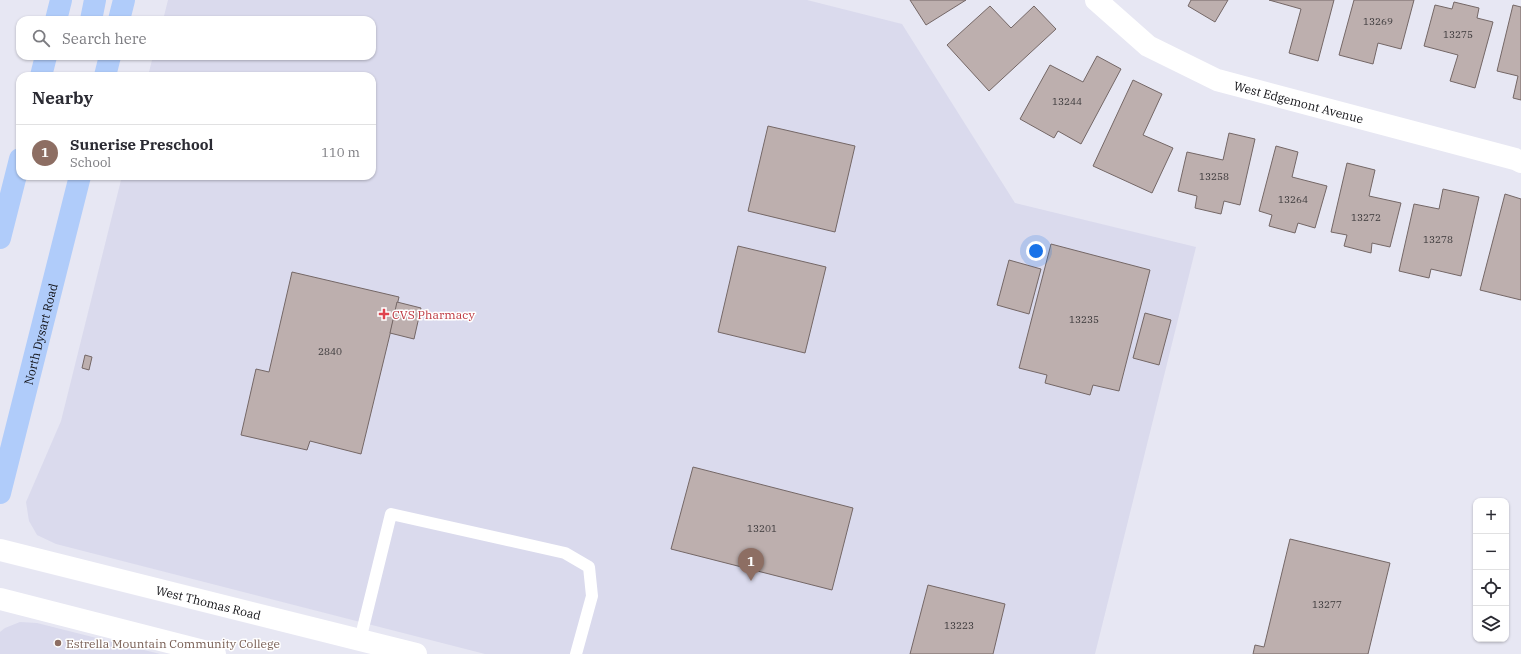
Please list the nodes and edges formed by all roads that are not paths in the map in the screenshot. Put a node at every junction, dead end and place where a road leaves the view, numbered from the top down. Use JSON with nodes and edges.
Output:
{"nodes":[{"id":1,"x":61,"y":0,"type":"edge"},
{"id":2,"x":95,"y":0,"type":"edge"},
{"id":3,"x":124,"y":0,"type":"edge"},
{"id":4,"x":1096,"y":0,"type":"edge"},
{"id":5,"x":57,"y":16,"type":"edge"},
{"id":6,"x":92,"y":16,"type":"edge"},
{"id":7,"x":120,"y":16,"type":"edge"},
{"id":8,"x":45,"y":60,"type":"edge"},
{"id":9,"x":96,"y":60,"type":"edge"},
{"id":10,"x":109,"y":60,"type":"edge"},
{"id":11,"x":42,"y":72,"type":"edge"},
{"id":12,"x":98,"y":72,"type":"edge"},
{"id":13,"x":106,"y":72,"type":"edge"},
{"id":14,"x":1521,"y":162,"type":"edge"},
{"id":15,"x":16,"y":172,"type":"edge"},
{"id":16,"x":79,"y":180,"type":"edge"},
{"id":17,"x":3,"y":214,"type":"edge"},
{"id":18,"x":0,"y":238,"type":"edge"},
{"id":19,"x":0,"y":493,"type":"edge"},
{"id":20,"x":0,"y":550,"type":"edge"},
{"id":21,"x":0,"y":599,"type":"edge"},
{"id":22,"x":360,"y":640,"type":"junction"},
{"id":23,"x":215,"y":654,"type":"edge"},
{"id":24,"x":416,"y":654,"type":"edge"},
{"id":25,"x":576,"y":654,"type":"edge"}],
"edges":[{"from":1,"to":5,"type":"main road"},
{"from":2,"to":6,"type":"main road"},
{"from":3,"to":7,"type":"main road"},
{"from":4,"to":14,"type":"main road","name":"West Edgemont Avenue"},
{"from":8,"to":11,"type":"main road"},
{"from":9,"to":12,"type":"main road"},
{"from":10,"to":13,"type":"main road"},
{"from":15,"to":17,"type":"main road"},
{"from":16,"to":19,"type":"main road","name":"North Dysart Road"},
{"from":17,"to":18,"type":"main road"},
{"from":20,"to":22,"type":"main road","name":"West Thomas Road"},
{"from":21,"to":23,"type":"main road"},
{"from":22,"to":24,"type":"main road","name":"West Thomas Road"},
{"from":22,"to":25,"type":"lane"}]}
